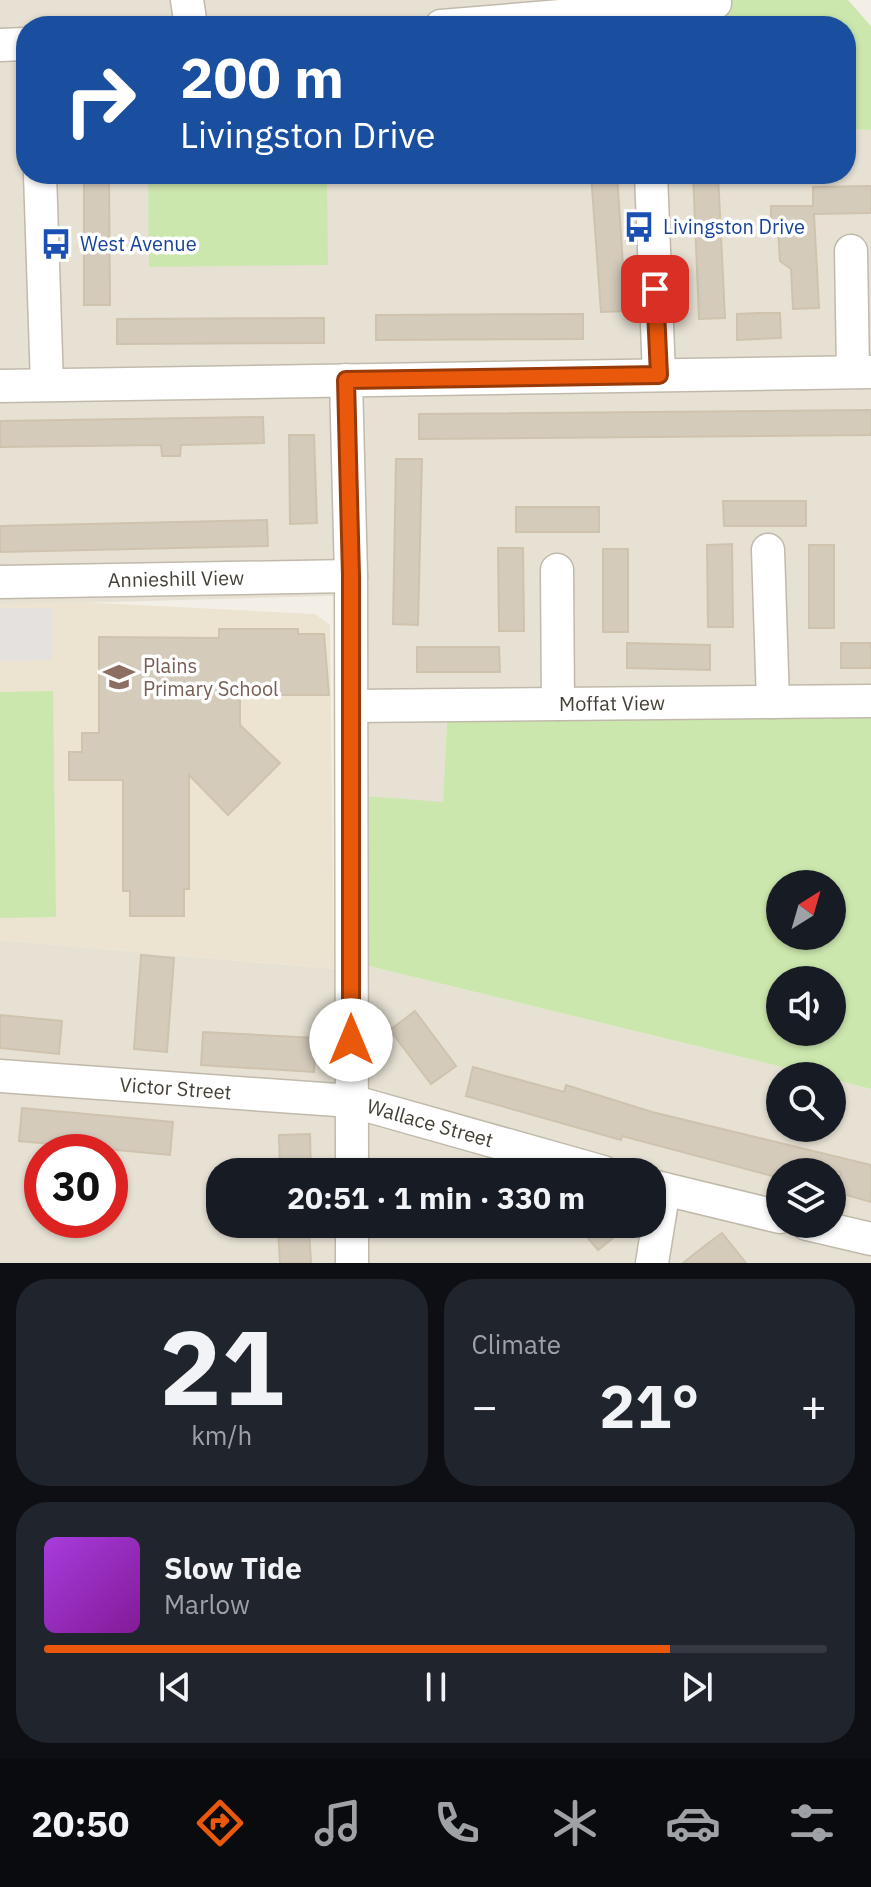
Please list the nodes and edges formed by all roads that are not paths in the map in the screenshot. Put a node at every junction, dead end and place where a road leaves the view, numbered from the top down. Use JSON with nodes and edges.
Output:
{"nodes":[{"id":1,"x":715,"y":3,"type":"dead end"},
{"id":2,"x":496,"y":11,"type":"edge"},
{"id":3,"x":602,"y":16,"type":"edge"},
{"id":4,"x":653,"y":16,"type":"edge"},
{"id":5,"x":40,"y":184,"type":"edge"},
{"id":6,"x":651,"y":184,"type":"edge"},
{"id":7,"x":851,"y":251,"type":"dead end"},
{"id":8,"x":862,"y":372,"type":"edge"},
{"id":9,"x":659,"y":375,"type":"junction"},
{"id":10,"x":346,"y":380,"type":"junction"},
{"id":11,"x":47,"y":385,"type":"junction"},
{"id":12,"x":0,"y":386,"type":"edge"},
{"id":13,"x":768,"y":550,"type":"dead end"},
{"id":14,"x":557,"y":570,"type":"dead end"},
{"id":15,"x":351,"y":576,"type":"junction"},
{"id":16,"x":0,"y":582,"type":"edge"},
{"id":17,"x":871,"y":701,"type":"edge"},
{"id":18,"x":773,"y":702,"type":"junction"},
{"id":19,"x":558,"y":704,"type":"junction"},
{"id":20,"x":352,"y":706,"type":"junction"},
{"id":21,"x":0,"y":1076,"type":"edge"},
{"id":22,"x":351,"y":1101,"type":"junction"},
{"id":23,"x":352,"y":1158,"type":"edge"},
{"id":24,"x":553,"y":1158,"type":"edge"},
{"id":25,"x":666,"y":1190,"type":"edge"},
{"id":26,"x":766,"y":1214,"type":"edge"},
{"id":27,"x":846,"y":1233,"type":"edge"},
{"id":28,"x":352,"y":1238,"type":"edge"},
{"id":29,"x":654,"y":1238,"type":"edge"},
{"id":30,"x":871,"y":1239,"type":"edge"},
{"id":31,"x":352,"y":1263,"type":"edge"},
{"id":32,"x":652,"y":1263,"type":"edge"}],
"edges":[{"from":1,"to":4,"type":"street"},
{"from":2,"to":3,"type":"street"},
{"from":5,"to":11,"type":"street"},
{"from":6,"to":9,"type":"street"},
{"from":7,"to":8,"type":"street"},
{"from":8,"to":9,"type":"street"},
{"from":9,"to":10,"type":"street"},
{"from":10,"to":11,"type":"street"},
{"from":10,"to":15,"type":"street"},
{"from":11,"to":12,"type":"street"},
{"from":13,"to":18,"type":"street"},
{"from":14,"to":19,"type":"street"},
{"from":15,"to":16,"type":"street","name":"Annieshill View"},
{"from":15,"to":20,"type":"street"},
{"from":17,"to":18,"type":"street","name":"Moffat View"},
{"from":18,"to":19,"type":"street","name":"Moffat View"},
{"from":19,"to":20,"type":"street","name":"Moffat View"},
{"from":20,"to":22,"type":"street"},
{"from":21,"to":22,"type":"street","name":"Victor Street"},
{"from":22,"to":23,"type":"street"},
{"from":22,"to":24,"type":"street","name":"Wallace Street"},
{"from":25,"to":26,"type":"street"},
{"from":27,"to":30,"type":"street"},
{"from":28,"to":31,"type":"street"},
{"from":29,"to":32,"type":"street"}]}
